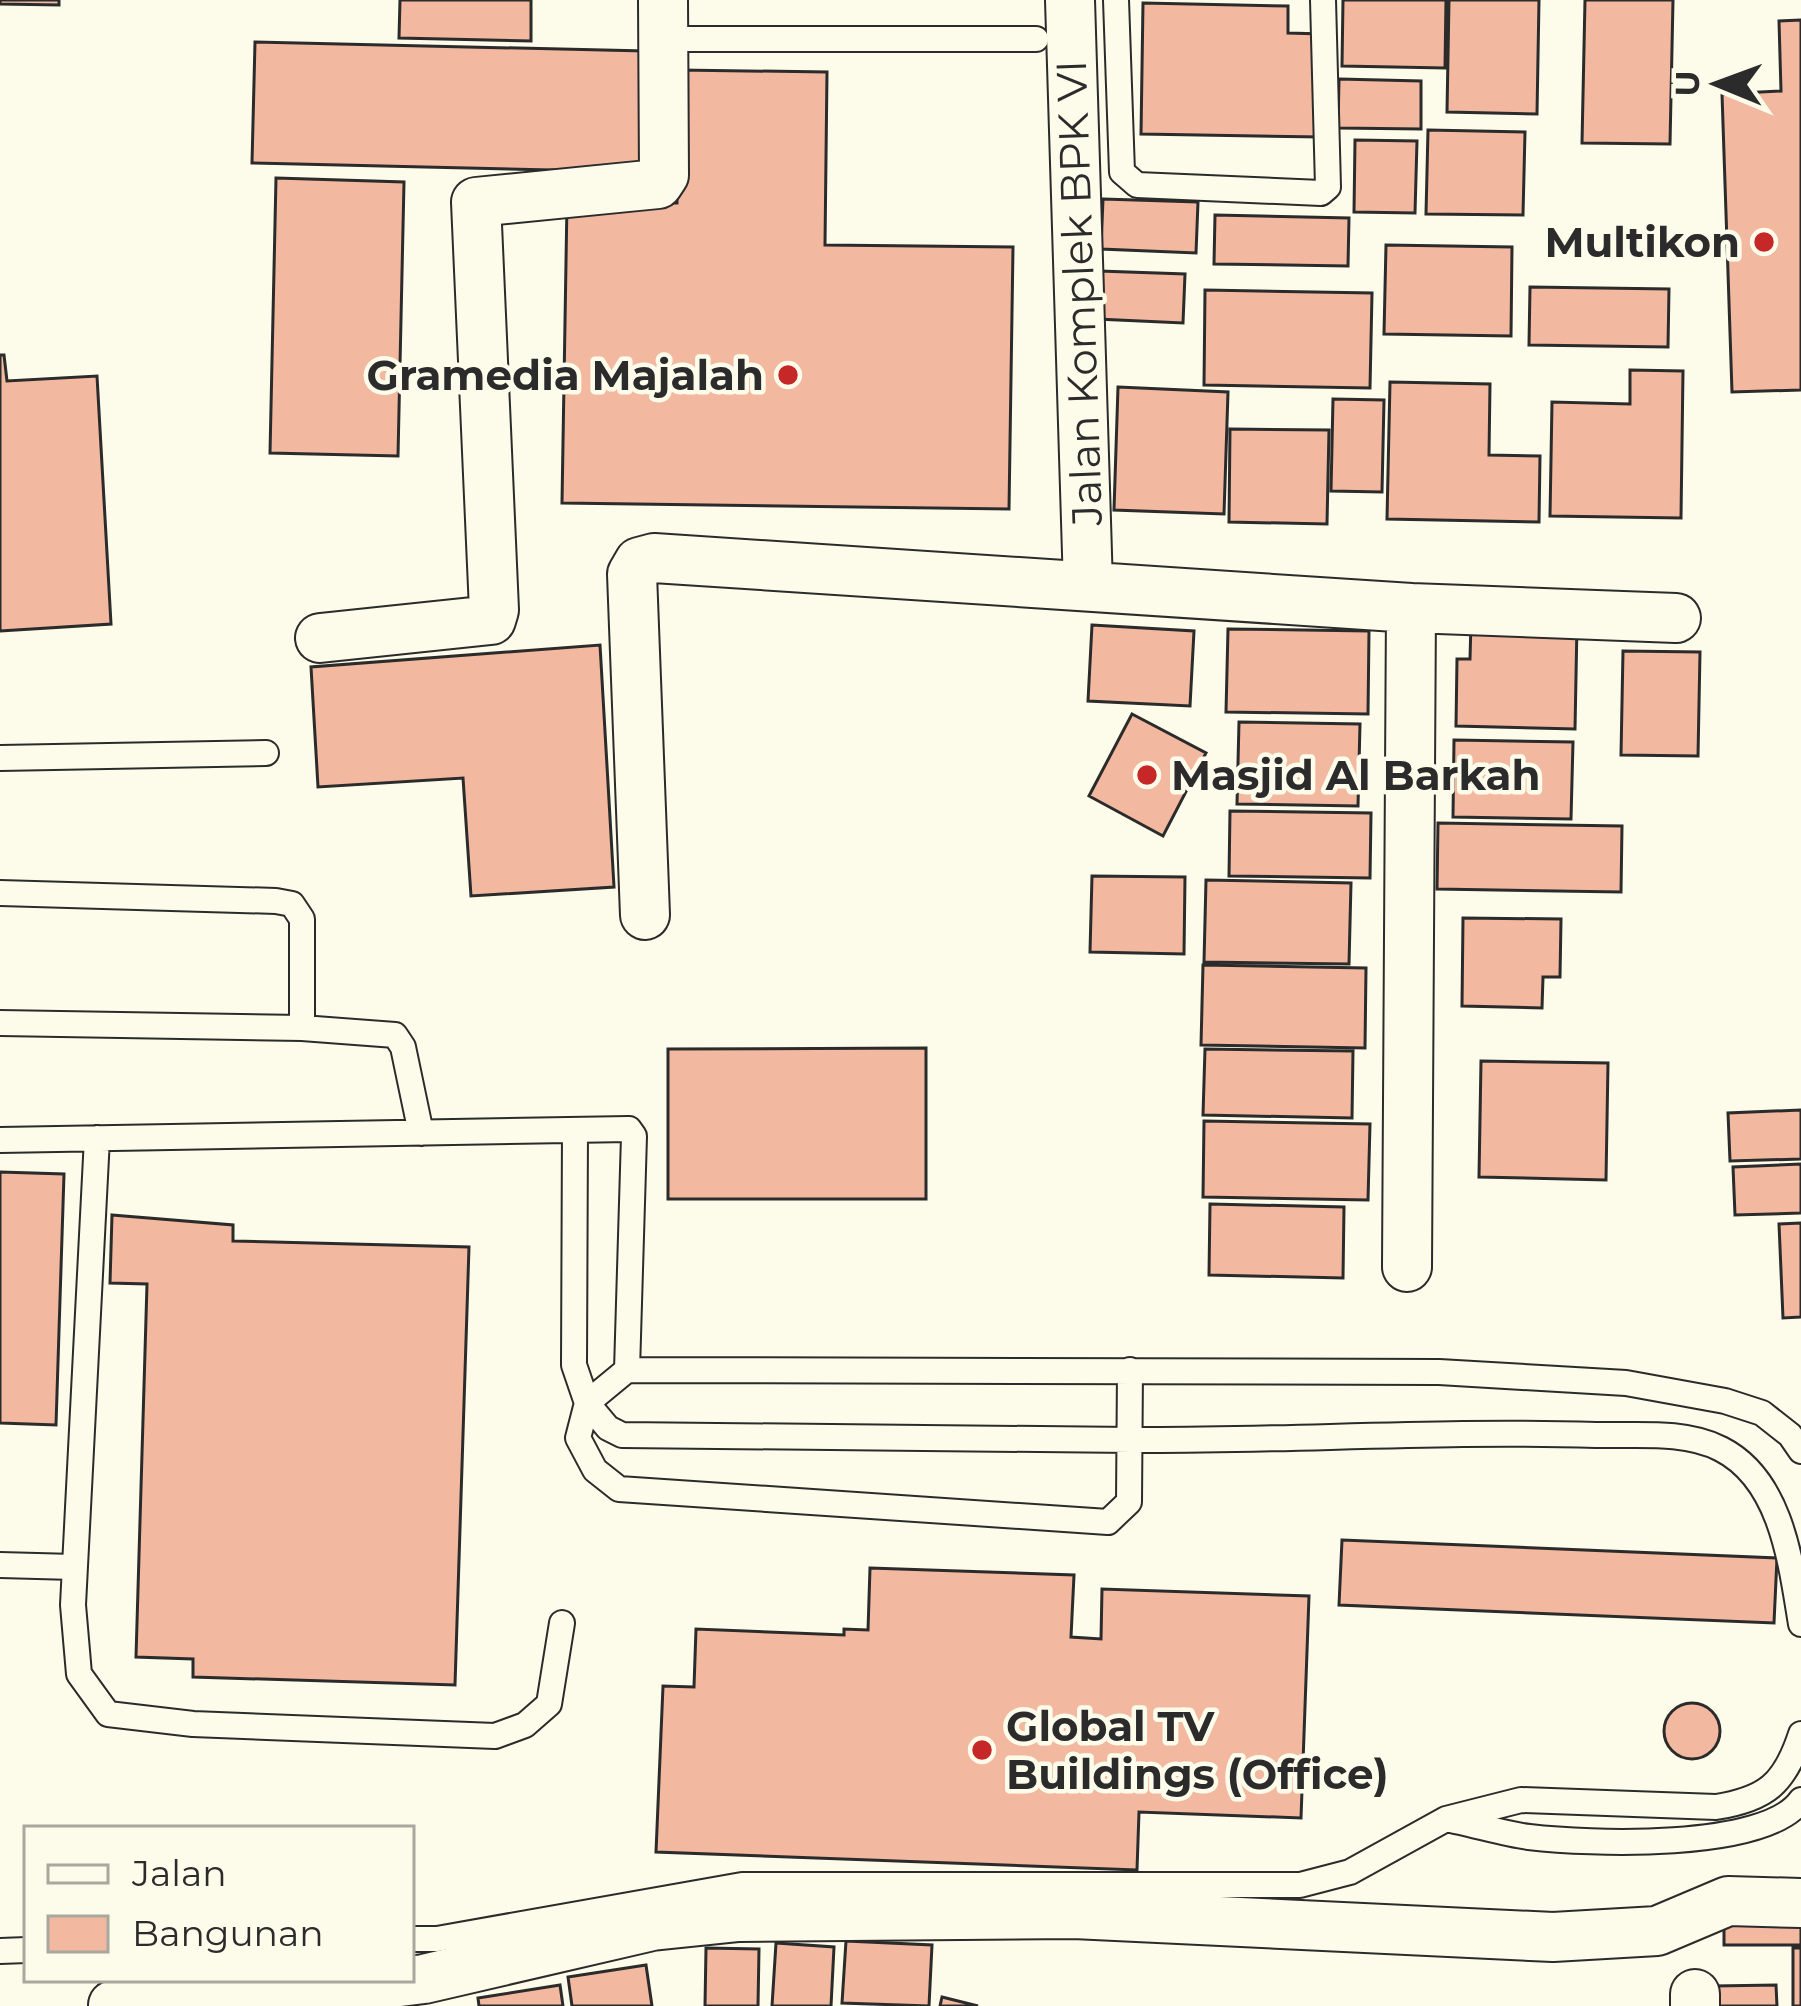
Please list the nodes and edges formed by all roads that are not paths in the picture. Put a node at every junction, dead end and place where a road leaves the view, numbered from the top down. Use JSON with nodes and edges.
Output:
{"nodes":[{"id":1,"x":1070,"y":0,"type":"edge"},
{"id":2,"x":1116,"y":0,"type":"edge"},
{"id":3,"x":1323,"y":0,"type":"edge"},
{"id":4,"x":663,"y":20,"type":"edge"},
{"id":5,"x":1036,"y":40,"type":"dead end"},
{"id":6,"x":1088,"y":586,"type":"junction"},
{"id":7,"x":1411,"y":608,"type":"junction"},
{"id":8,"x":1676,"y":618,"type":"dead end"},
{"id":9,"x":320,"y":638,"type":"dead end"},
{"id":10,"x":266,"y":754,"type":"dead end"},
{"id":11,"x":0,"y":758,"type":"edge"},
{"id":12,"x":0,"y":893,"type":"edge"},
{"id":13,"x":645,"y":915,"type":"dead end"},
{"id":14,"x":0,"y":1023,"type":"edge"},
{"id":15,"x":302,"y":1028,"type":"junction"},
{"id":16,"x":575,"y":1130,"type":"junction"},
{"id":17,"x":421,"y":1133,"type":"junction"},
{"id":18,"x":97,"y":1138,"type":"junction"},
{"id":19,"x":0,"y":1140,"type":"edge"},
{"id":20,"x":1407,"y":1267,"type":"dead end"},
{"id":21,"x":627,"y":1370,"type":"junction"},
{"id":22,"x":1130,"y":1370,"type":"junction"},
{"id":23,"x":587,"y":1403,"type":"junction"},
{"id":24,"x":1132,"y":1440,"type":"junction"},
{"id":25,"x":1801,"y":1451,"type":"edge"},
{"id":26,"x":0,"y":1565,"type":"edge"},
{"id":27,"x":74,"y":1567,"type":"junction"},
{"id":28,"x":562,"y":1623,"type":"dead end"},
{"id":29,"x":1801,"y":1624,"type":"edge"},
{"id":30,"x":1801,"y":1734,"type":"edge"},
{"id":31,"x":1801,"y":1800,"type":"edge"},
{"id":32,"x":1446,"y":1819,"type":"junction"},
{"id":33,"x":1801,"y":1903,"type":"edge"},
{"id":34,"x":414,"y":1940,"type":"edge"},
{"id":35,"x":414,"y":1980,"type":"edge"},
{"id":36,"x":399,"y":1982,"type":"edge"},
{"id":37,"x":112,"y":2005,"type":"edge"}],
"edges":[{"from":1,"to":6,"type":"street","name":"Jalan Komplek BPK VI"},
{"from":2,"to":3,"type":"lane"},
{"from":4,"to":5,"type":"lane"},
{"from":4,"to":9,"type":"street"},
{"from":6,"to":7,"type":"street","name":"Jalan Komplek BPK VI"},
{"from":6,"to":13,"type":"street","name":"Jalan Komplek BPK VI"},
{"from":7,"to":8,"type":"street","name":"Jalan Komplek BPK VI"},
{"from":7,"to":20,"type":"street"},
{"from":10,"to":11,"type":"lane"},
{"from":12,"to":15,"type":"lane"},
{"from":14,"to":15,"type":"lane"},
{"from":15,"to":17,"type":"lane"},
{"from":16,"to":17,"type":"lane"},
{"from":16,"to":21,"type":"lane"},
{"from":16,"to":23,"type":"lane"},
{"from":17,"to":18,"type":"lane"},
{"from":18,"to":19,"type":"lane"},
{"from":18,"to":27,"type":"lane"},
{"from":21,"to":22,"type":"lane"},
{"from":21,"to":23,"type":"lane"},
{"from":22,"to":24,"type":"lane"},
{"from":22,"to":25,"type":"lane"},
{"from":23,"to":24,"type":"lane"},
{"from":23,"to":24,"type":"lane"},
{"from":24,"to":29,"type":"lane"},
{"from":26,"to":27,"type":"lane"},
{"from":27,"to":28,"type":"lane"},
{"from":30,"to":32,"type":"lane"},
{"from":31,"to":32,"type":"lane"},
{"from":32,"to":34,"type":"lane"},
{"from":33,"to":35,"type":"street"},
{"from":36,"to":37,"type":"street"}]}
